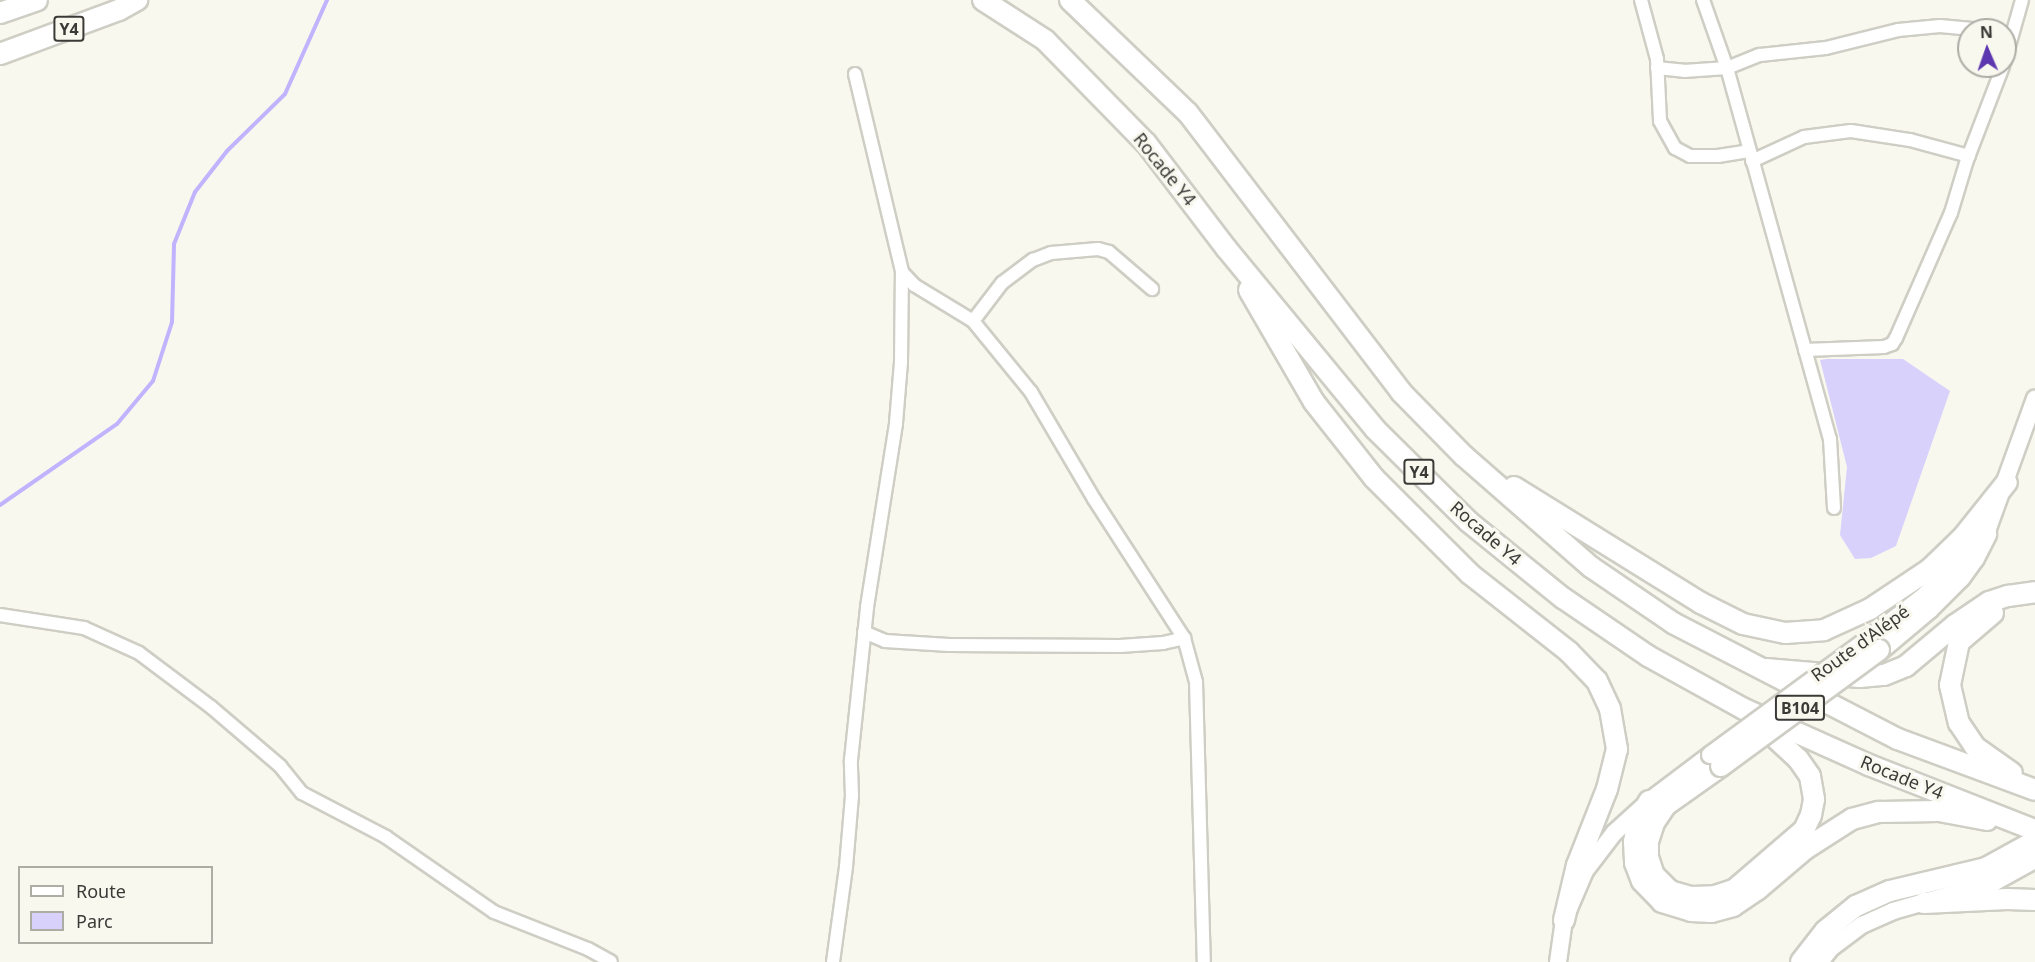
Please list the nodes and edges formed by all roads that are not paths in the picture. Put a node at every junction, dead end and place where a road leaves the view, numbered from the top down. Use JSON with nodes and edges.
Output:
{"nodes":[{"id":1,"x":38,"y":0,"type":"edge"},
{"id":2,"x":137,"y":0,"type":"edge"},
{"id":3,"x":983,"y":0,"type":"edge"},
{"id":4,"x":1070,"y":0,"type":"edge"},
{"id":5,"x":1641,"y":0,"type":"edge"},
{"id":6,"x":1703,"y":0,"type":"edge"},
{"id":7,"x":2022,"y":0,"type":"edge"},
{"id":8,"x":0,"y":13,"type":"edge"},
{"id":9,"x":2015,"y":18,"type":"edge"},
{"id":10,"x":1957,"y":28,"type":"edge"},
{"id":11,"x":0,"y":54,"type":"edge"},
{"id":12,"x":1657,"y":68,"type":"junction"},
{"id":13,"x":1726,"y":68,"type":"junction"},
{"id":14,"x":855,"y":74,"type":"dead end"},
{"id":15,"x":1998,"y":78,"type":"edge"},
{"id":16,"x":1751,"y":156,"type":"junction"},
{"id":17,"x":1969,"y":156,"type":"junction"},
{"id":18,"x":1226,"y":248,"type":"junction"},
{"id":19,"x":902,"y":272,"type":"junction"},
{"id":20,"x":1152,"y":289,"type":"dead end"},
{"id":21,"x":973,"y":321,"type":"junction"},
{"id":22,"x":1805,"y":350,"type":"junction"},
{"id":23,"x":2035,"y":399,"type":"edge"},
{"id":24,"x":1464,"y":456,"type":"junction"},
{"id":25,"x":2007,"y":482,"type":"junction"},
{"id":26,"x":1834,"y":508,"type":"dead end"},
{"id":27,"x":1986,"y":534,"type":"joint"},
{"id":28,"x":2035,"y":592,"type":"edge"},
{"id":29,"x":2035,"y":602,"type":"edge"},
{"id":30,"x":0,"y":615,"type":"edge"},
{"id":31,"x":864,"y":632,"type":"junction"},
{"id":32,"x":1184,"y":638,"type":"junction"},
{"id":33,"x":1757,"y":668,"type":"junction"},
{"id":34,"x":1744,"y":709,"type":"junction"},
{"id":35,"x":1716,"y":760,"type":"junction"},
{"id":36,"x":2034,"y":790,"type":"edge"},
{"id":37,"x":1649,"y":801,"type":"junction"},
{"id":38,"x":2034,"y":833,"type":"edge"},
{"id":39,"x":2035,"y":860,"type":"edge"},
{"id":40,"x":1991,"y":875,"type":"junction"},
{"id":41,"x":2035,"y":900,"type":"edge"},
{"id":42,"x":1924,"y":903,"type":"junction"},
{"id":43,"x":1564,"y":920,"type":"junction"},
{"id":44,"x":611,"y":962,"type":"edge"},
{"id":45,"x":833,"y":962,"type":"edge"},
{"id":46,"x":1204,"y":962,"type":"edge"},
{"id":47,"x":1558,"y":962,"type":"edge"},
{"id":48,"x":1801,"y":962,"type":"edge"},
{"id":49,"x":1820,"y":962,"type":"edge"}],
"edges":[{"from":1,"to":8,"type":"highway","number":"Y4"},
{"from":2,"to":11,"type":"highway","number":"Y4"},
{"from":3,"to":18,"type":"highway","name":"Rocade Y4","number":"Y4"},
{"from":4,"to":24,"type":"highway","name":"Rocade Y4","number":"Y4"},
{"from":5,"to":12,"type":"street"},
{"from":6,"to":13,"type":"street"},
{"from":7,"to":9,"type":"street"},
{"from":10,"to":13,"type":"street"},
{"from":12,"to":13,"type":"street"},
{"from":12,"to":16,"type":"street"},
{"from":13,"to":16,"type":"street"},
{"from":14,"to":19,"type":"street"},
{"from":15,"to":17,"type":"street"},
{"from":16,"to":17,"type":"street"},
{"from":16,"to":22,"type":"street"},
{"from":17,"to":22,"type":"street"},
{"from":18,"to":34,"type":"highway","name":"Rocade Y4","number":"Y4"},
{"from":18,"to":43,"type":"highway"},
{"from":19,"to":21,"type":"street"},
{"from":19,"to":31,"type":"street"},
{"from":20,"to":21,"type":"street"},
{"from":21,"to":32,"type":"street"},
{"from":22,"to":26,"type":"street"},
{"from":23,"to":25,"type":"main road","number":"B104"},
{"from":24,"to":25,"type":"highway"},
{"from":24,"to":33,"type":"highway","name":"Rocade Y4","number":"Y4"},
{"from":25,"to":27,"type":"main road","number":"B104"},
{"from":27,"to":35,"type":"highway","number":"B104","bridge":true},
{"from":28,"to":33,"type":"highway"},
{"from":29,"to":36,"type":"highway"},
{"from":30,"to":44,"type":"street"},
{"from":31,"to":32,"type":"street"},
{"from":31,"to":45,"type":"street"},
{"from":32,"to":46,"type":"street"},
{"from":33,"to":36,"type":"highway","name":"Rocade Y4","number":"Y4"},
{"from":34,"to":35,"type":"highway"},
{"from":34,"to":38,"type":"highway","name":"Rocade Y4","number":"Y4"},
{"from":35,"to":37,"type":"main road","number":"B104"},
{"from":37,"to":38,"type":"highway"},
{"from":37,"to":43,"type":"main road","number":"B104"},
{"from":38,"to":40,"type":"highway"},
{"from":39,"to":40,"type":"main road"},
{"from":40,"to":42,"type":"main road"},
{"from":40,"to":48,"type":"highway"},
{"from":41,"to":42,"type":"highway"},
{"from":42,"to":49,"type":"main road"},
{"from":43,"to":47,"type":"main road","number":"B104"}]}
